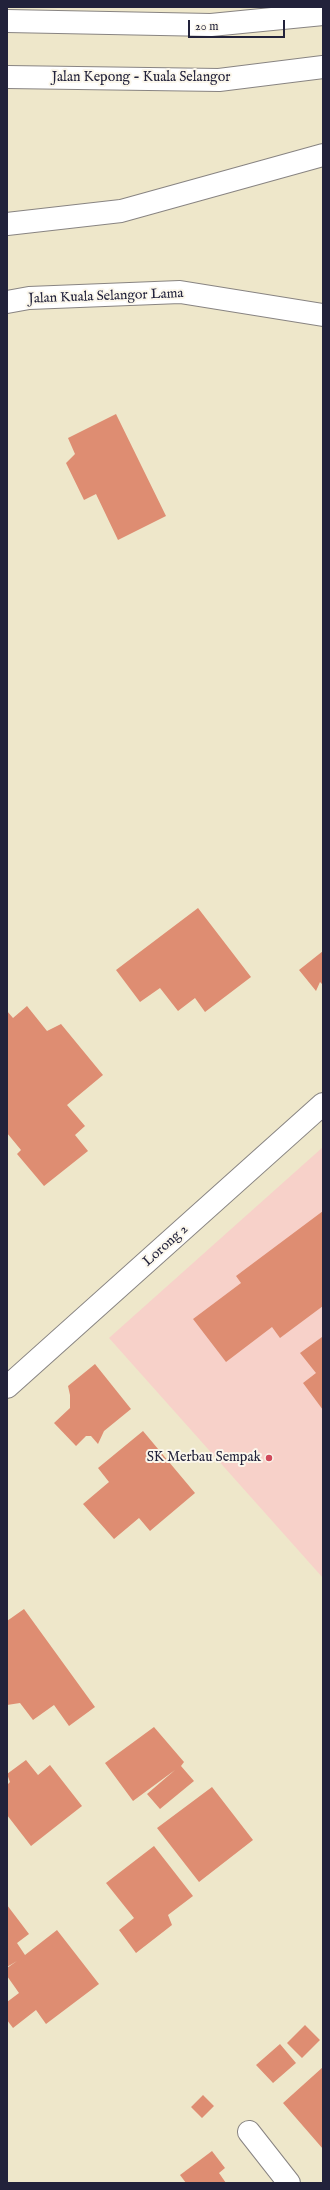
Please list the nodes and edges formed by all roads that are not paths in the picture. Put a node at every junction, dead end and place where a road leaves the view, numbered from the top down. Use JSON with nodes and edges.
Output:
{"nodes":[{"id":1,"x":323,"y":14,"type":"edge"},
{"id":2,"x":7,"y":21,"type":"edge"},
{"id":3,"x":323,"y":68,"type":"edge"},
{"id":4,"x":7,"y":77,"type":"edge"},
{"id":5,"x":323,"y":156,"type":"edge"},
{"id":6,"x":7,"y":224,"type":"edge"},
{"id":7,"x":7,"y":302,"type":"edge"},
{"id":8,"x":323,"y":315,"type":"edge"},
{"id":9,"x":323,"y":1104,"type":"edge"},
{"id":10,"x":7,"y":1387,"type":"edge"},
{"id":11,"x":249,"y":2132,"type":"dead end"},
{"id":12,"x":289,"y":2183,"type":"edge"}],
"edges":[{"from":1,"to":2,"type":"main road"},
{"from":3,"to":4,"type":"main road","name":"Jalan Kepong - Kuala Selangor"},
{"from":5,"to":6,"type":"main road"},
{"from":7,"to":8,"type":"main road","name":"Jalan Kuala Selangor Lama"},
{"from":9,"to":10,"type":"main road","name":"Lorong 2"},
{"from":11,"to":12,"type":"main road"}]}
